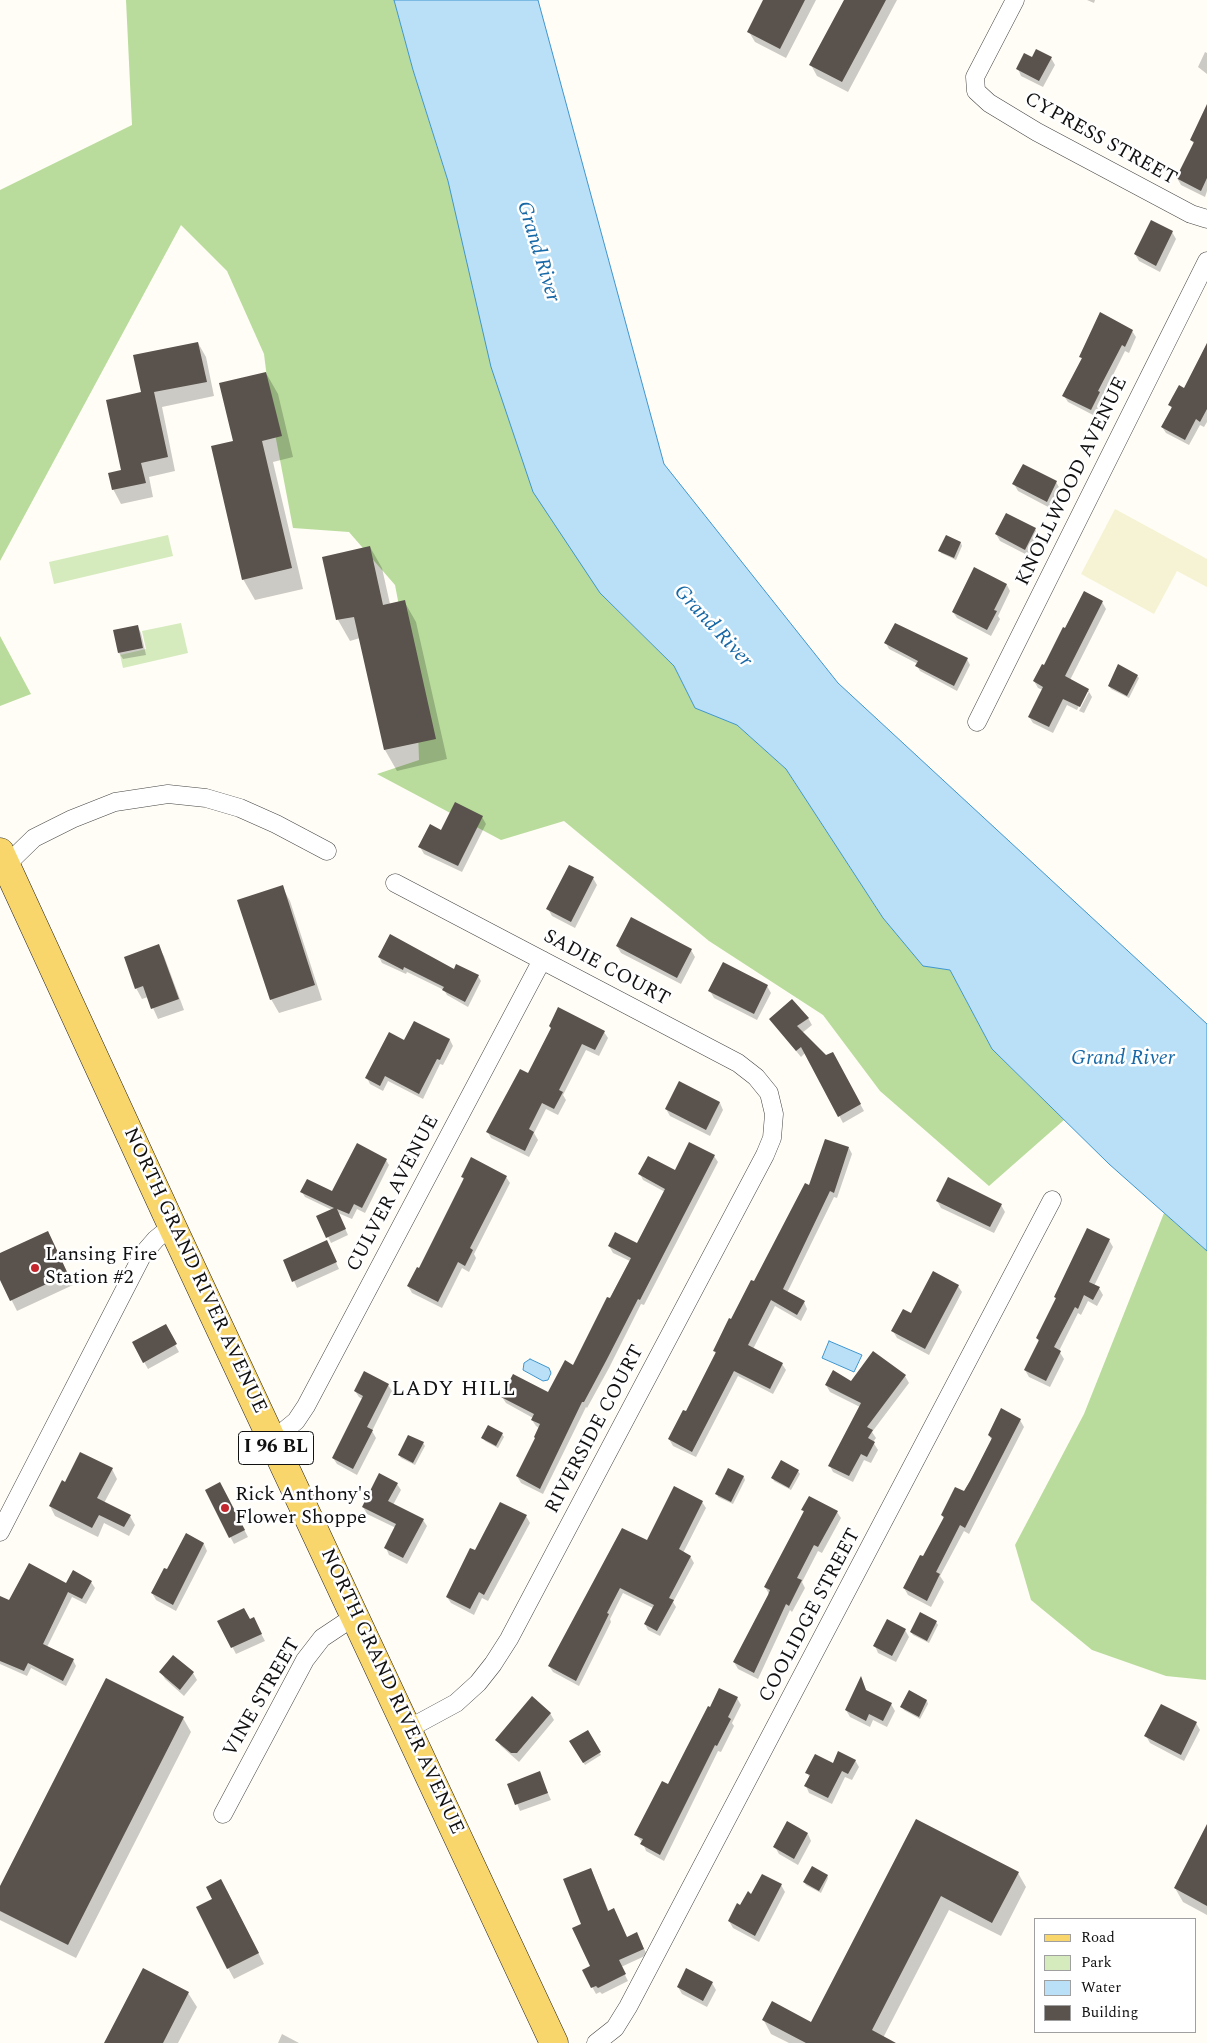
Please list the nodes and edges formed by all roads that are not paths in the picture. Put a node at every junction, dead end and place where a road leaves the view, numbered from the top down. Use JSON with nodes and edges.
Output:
{"nodes":[{"id":1,"x":1015,"y":0,"type":"edge"},
{"id":2,"x":1207,"y":219,"type":"edge"},
{"id":3,"x":1207,"y":261,"type":"edge"},
{"id":4,"x":977,"y":722,"type":"dead end"},
{"id":5,"x":327,"y":851,"type":"dead end"},
{"id":6,"x":2,"y":863,"type":"edge"},
{"id":7,"x":395,"y":883,"type":"dead end"},
{"id":8,"x":542,"y":960,"type":"junction"},
{"id":9,"x":774,"y":1114,"type":"joint"},
{"id":10,"x":1052,"y":1200,"type":"dead end"},
{"id":11,"x":172,"y":1226,"type":"junction"},
{"id":12,"x":273,"y":1440,"type":"junction"},
{"id":13,"x":0,"y":1532,"type":"edge"},
{"id":14,"x":355,"y":1616,"type":"junction"},
{"id":15,"x":408,"y":1729,"type":"junction"},
{"id":16,"x":223,"y":1814,"type":"dead end"},
{"id":17,"x":554,"y":2043,"type":"edge"},
{"id":18,"x":596,"y":2043,"type":"edge"}],
"edges":[{"from":1,"to":2,"type":"street","name":"CYPRESS STREET"},
{"from":3,"to":4,"type":"street","name":"KNOLLWOOD AVENUE"},
{"from":5,"to":6,"type":"street"},
{"from":6,"to":11,"type":"main road","name":"NORTH GRAND RIVER AVENUE","number":"I 96 BL"},
{"from":7,"to":8,"type":"street","name":"SADIE COURT"},
{"from":8,"to":9,"type":"street","name":"SADIE COURT"},
{"from":8,"to":12,"type":"street","name":"CULVER AVENUE"},
{"from":9,"to":15,"type":"street","name":"RIVERSIDE COURT"},
{"from":10,"to":18,"type":"street","name":"COOLIDGE STREET"},
{"from":11,"to":12,"type":"main road","name":"NORTH GRAND RIVER AVENUE","number":"I 96 BL"},
{"from":11,"to":13,"type":"street"},
{"from":12,"to":14,"type":"main road","name":"NORTH GRAND RIVER AVENUE","number":"I 96 BL"},
{"from":14,"to":15,"type":"main road","name":"NORTH GRAND RIVER AVENUE","number":"I 96 BL"},
{"from":14,"to":16,"type":"street","name":"VINE STREET"},
{"from":15,"to":17,"type":"main road","name":"NORTH GRAND RIVER AVENUE","number":"I 96 BL"}]}
